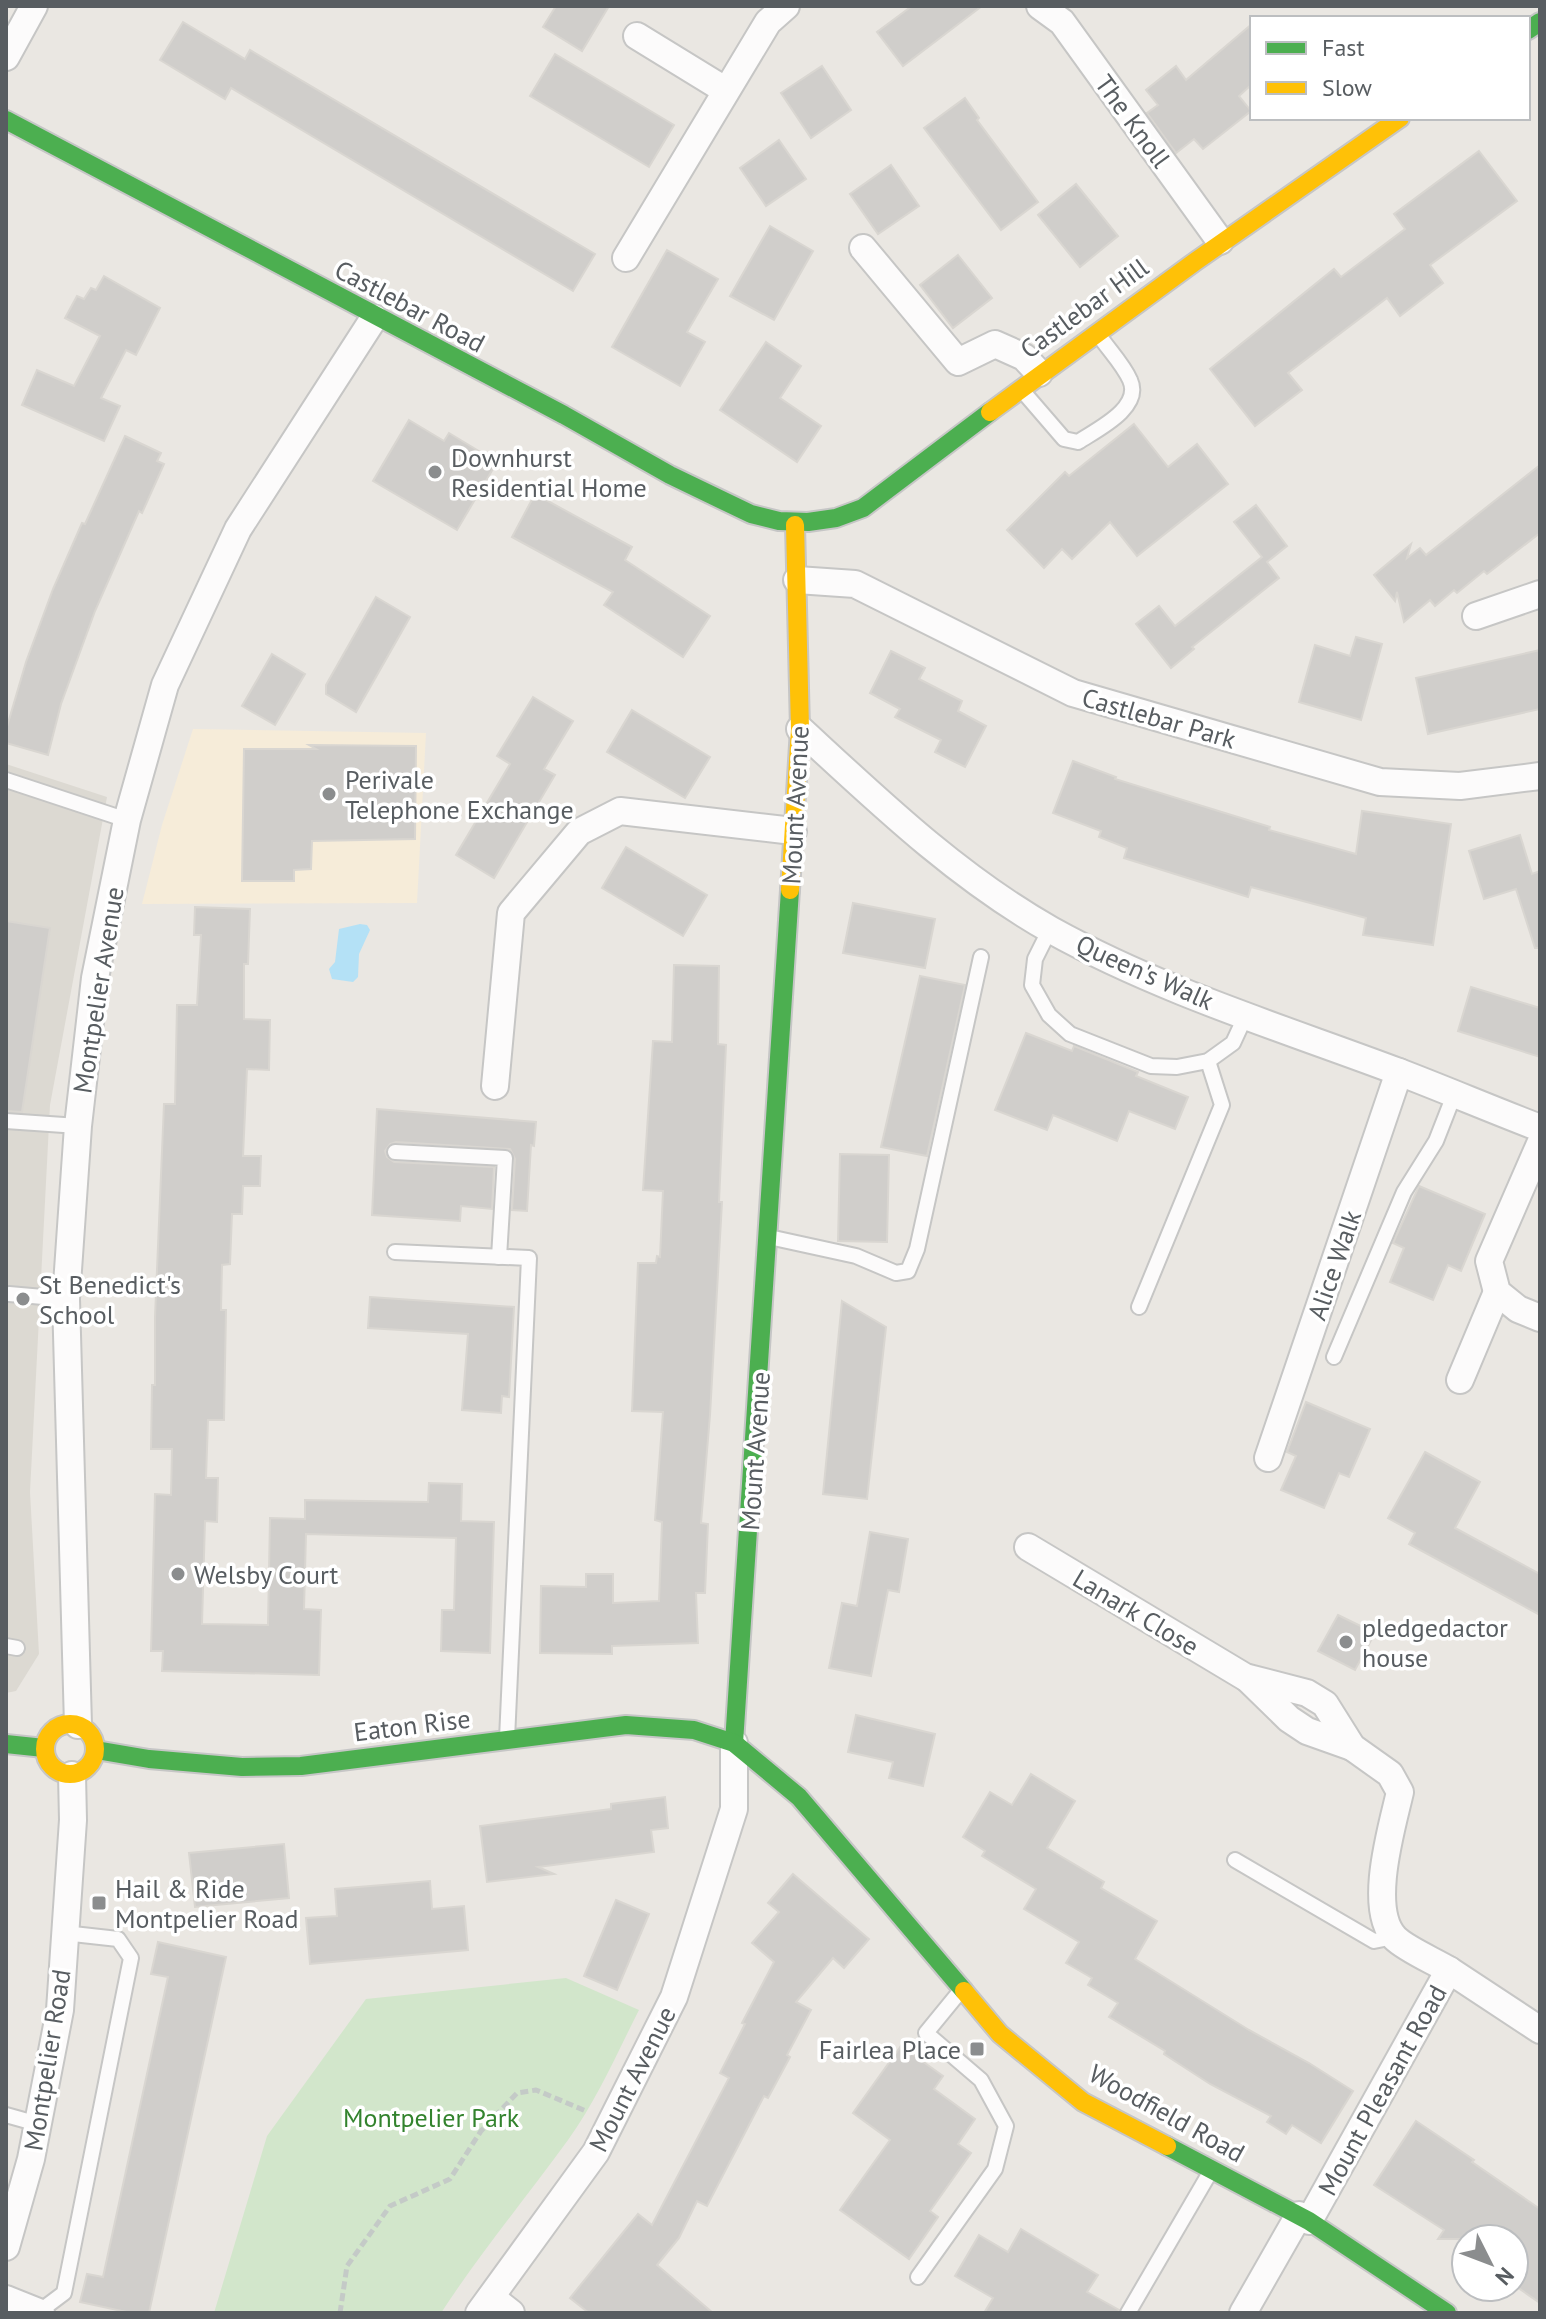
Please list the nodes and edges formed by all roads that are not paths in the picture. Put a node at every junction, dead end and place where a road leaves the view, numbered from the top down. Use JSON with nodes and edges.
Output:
{"nodes":[{"id":1,"x":34,"y":6,"type":"edge"},
{"id":2,"x":786,"y":6,"type":"edge"},
{"id":3,"x":1040,"y":6,"type":"edge"},
{"id":4,"x":637,"y":36,"type":"dead end"},
{"id":5,"x":6,"y":57,"type":"edge"},
{"id":6,"x":725,"y":90,"type":"junction"},
{"id":7,"x":6,"y":120,"type":"edge"},
{"id":8,"x":1397,"y":120,"type":"edge"},
{"id":9,"x":1220,"y":241,"type":"junction"},
{"id":10,"x":863,"y":248,"type":"dead end"},
{"id":11,"x":626,"y":258,"type":"dead end"},
{"id":12,"x":374,"y":318,"type":"junction"},
{"id":13,"x":1096,"y":331,"type":"junction"},
{"id":14,"x":1029,"y":381,"type":"junction"},
{"id":15,"x":795,"y":525,"type":"junction"},
{"id":16,"x":797,"y":580,"type":"junction"},
{"id":17,"x":1540,"y":594,"type":"edge"},
{"id":18,"x":1476,"y":616,"type":"dead end"},
{"id":19,"x":800,"y":729,"type":"junction"},
{"id":20,"x":1540,"y":776,"type":"edge"},
{"id":21,"x":6,"y":780,"type":"edge"},
{"id":22,"x":127,"y":820,"type":"junction"},
{"id":23,"x":793,"y":831,"type":"junction"},
{"id":24,"x":1050,"y":929,"type":"junction"},
{"id":25,"x":981,"y":957,"type":"dead end"},
{"id":26,"x":1245,"y":1017,"type":"junction"},
{"id":27,"x":1208,"y":1061,"type":"junction"},
{"id":28,"x":1399,"y":1072,"type":"junction"},
{"id":29,"x":495,"y":1086,"type":"dead end"},
{"id":30,"x":1454,"y":1095,"type":"junction"},
{"id":31,"x":6,"y":1121,"type":"edge"},
{"id":32,"x":78,"y":1126,"type":"junction"},
{"id":33,"x":1540,"y":1128,"type":"edge"},
{"id":34,"x":1540,"y":1144,"type":"edge"},
{"id":35,"x":395,"y":1152,"type":"dead end"},
{"id":36,"x":768,"y":1237,"type":"junction"},
{"id":37,"x":395,"y":1252,"type":"dead end"},
{"id":38,"x":499,"y":1257,"type":"junction"},
{"id":39,"x":1497,"y":1292,"type":"junction"},
{"id":40,"x":9,"y":1294,"type":"dead end"},
{"id":41,"x":66,"y":1299,"type":"junction"},
{"id":42,"x":1139,"y":1307,"type":"dead end"},
{"id":43,"x":1540,"y":1318,"type":"edge"},
{"id":44,"x":1334,"y":1357,"type":"dead end"},
{"id":45,"x":1460,"y":1380,"type":"dead end"},
{"id":46,"x":1268,"y":1458,"type":"dead end"},
{"id":47,"x":1028,"y":1547,"type":"dead end"},
{"id":48,"x":78,"y":1725,"type":"junction"},
{"id":49,"x":507,"y":1739,"type":"junction"},
{"id":50,"x":734,"y":1743,"type":"junction"},
{"id":51,"x":6,"y":1744,"type":"edge"},
{"id":52,"x":44,"y":1748,"type":"junction"},
{"id":53,"x":96,"y":1750,"type":"junction"},
{"id":54,"x":72,"y":1775,"type":"junction"},
{"id":55,"x":1235,"y":1860,"type":"dead end"},
{"id":56,"x":64,"y":1933,"type":"junction"},
{"id":57,"x":1394,"y":1937,"type":"junction"},
{"id":58,"x":1449,"y":1970,"type":"junction"},
{"id":59,"x":962,"y":1989,"type":"junction"},
{"id":60,"x":1540,"y":2030,"type":"edge"},
{"id":61,"x":6,"y":2115,"type":"edge"},
{"id":62,"x":38,"y":2124,"type":"junction"},
{"id":63,"x":1213,"y":2169,"type":"junction"},
{"id":64,"x":1304,"y":2218,"type":"junction"},
{"id":65,"x":6,"y":2247,"type":"edge"},
{"id":66,"x":918,"y":2277,"type":"dead end"},
{"id":67,"x":6,"y":2299,"type":"edge"},
{"id":68,"x":494,"y":2308,"type":"edge"},
{"id":69,"x":41,"y":2312,"type":"edge"},
{"id":70,"x":1128,"y":2313,"type":"edge"},
{"id":71,"x":1243,"y":2313,"type":"edge"},
{"id":72,"x":1447,"y":2313,"type":"edge"}],
"edges":[{"from":1,"to":5,"type":"street"},
{"from":2,"to":6,"type":"street"},
{"from":3,"to":9,"type":"street","name":"The Knoll"},
{"from":4,"to":6,"type":"street"},
{"from":6,"to":11,"type":"street"},
{"from":7,"to":12,"type":"street","name":"Castlebar Road"},
{"from":8,"to":9,"type":"street","name":"Castlebar Hill"},
{"from":9,"to":13,"type":"street","name":"Castlebar Hill"},
{"from":10,"to":14,"type":"street"},
{"from":12,"to":15,"type":"street","name":"Castlebar Road"},
{"from":12,"to":22,"type":"street","name":"Montpelier Avenue"},
{"from":13,"to":14,"type":"street","name":"Castlebar Hill"},
{"from":13,"to":14,"type":"lane"},
{"from":14,"to":15,"type":"street","name":"Castlebar Hill"},
{"from":15,"to":16,"type":"street","name":"Mount Avenue"},
{"from":16,"to":19,"type":"street","name":"Mount Avenue"},
{"from":16,"to":20,"type":"street","name":"Castlebar Park"},
{"from":17,"to":18,"type":"street"},
{"from":19,"to":23,"type":"street","name":"Mount Avenue"},
{"from":19,"to":24,"type":"street","name":"Queen's Walk"},
{"from":21,"to":22,"type":"lane"},
{"from":22,"to":32,"type":"street","name":"Montpelier Avenue"},
{"from":23,"to":29,"type":"street"},
{"from":23,"to":36,"type":"street","name":"Mount Avenue"},
{"from":24,"to":26,"type":"street","name":"Queen's Walk"},
{"from":24,"to":27,"type":"lane"},
{"from":25,"to":36,"type":"lane"},
{"from":26,"to":27,"type":"lane"},
{"from":26,"to":28,"type":"street","name":"Queen's Walk"},
{"from":27,"to":42,"type":"lane"},
{"from":28,"to":30,"type":"street","name":"Queen's Walk"},
{"from":28,"to":46,"type":"street","name":"Alice Walk"},
{"from":30,"to":33,"type":"street","name":"Queen's Walk"},
{"from":30,"to":44,"type":"lane"},
{"from":31,"to":32,"type":"lane"},
{"from":32,"to":41,"type":"street","name":"Montpelier Avenue"},
{"from":34,"to":39,"type":"street"},
{"from":35,"to":38,"type":"lane"},
{"from":36,"to":50,"type":"street","name":"Mount Avenue"},
{"from":37,"to":38,"type":"lane"},
{"from":38,"to":49,"type":"lane"},
{"from":39,"to":43,"type":"street"},
{"from":39,"to":45,"type":"street"},
{"from":40,"to":41,"type":"lane"},
{"from":41,"to":48,"type":"street","name":"Montpelier Avenue"},
{"from":47,"to":57,"type":"street","name":"Lanark Close"},
{"from":48,"to":52,"type":"street"},
{"from":48,"to":53,"type":"street"},
{"from":49,"to":50,"type":"street","name":"Eaton Rise"},
{"from":49,"to":53,"type":"street","name":"Eaton Rise"},
{"from":50,"to":59,"type":"street","name":"Woodfield Road"},
{"from":50,"to":68,"type":"street","name":"Mount Avenue"},
{"from":51,"to":52,"type":"street"},
{"from":52,"to":54,"type":"street"},
{"from":53,"to":54,"type":"street"},
{"from":54,"to":56,"type":"street","name":"Montpelier Road"},
{"from":55,"to":57,"type":"lane"},
{"from":56,"to":62,"type":"street","name":"Montpelier Road"},
{"from":56,"to":69,"type":"lane"},
{"from":57,"to":58,"type":"street"},
{"from":58,"to":60,"type":"street","name":"Mount Pleasant Road"},
{"from":58,"to":64,"type":"street","name":"Mount Pleasant Road"},
{"from":59,"to":63,"type":"street","name":"Woodfield Road"},
{"from":59,"to":66,"type":"lane"},
{"from":61,"to":62,"type":"lane"},
{"from":62,"to":65,"type":"street","name":"Montpelier Road"},
{"from":63,"to":64,"type":"street","name":"Woodfield Road"},
{"from":63,"to":70,"type":"lane"},
{"from":64,"to":71,"type":"street"},
{"from":64,"to":72,"type":"street","name":"Woodfield Road"},
{"from":67,"to":69,"type":"street"}]}
